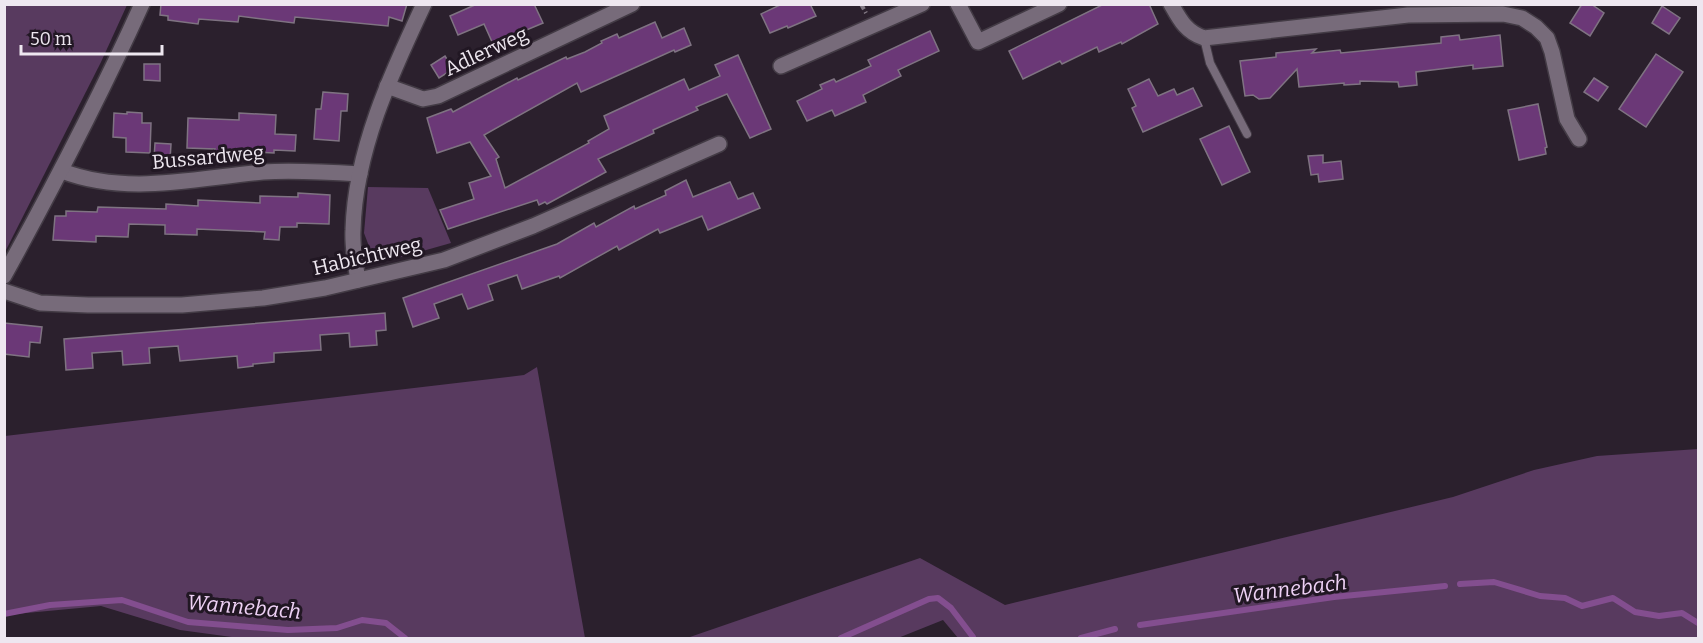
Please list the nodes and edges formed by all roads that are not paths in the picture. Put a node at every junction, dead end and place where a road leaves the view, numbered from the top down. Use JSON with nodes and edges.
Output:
{"nodes":[{"id":1,"x":142,"y":4,"type":"edge"},
{"id":2,"x":424,"y":4,"type":"edge"},
{"id":3,"x":632,"y":4,"type":"edge"},
{"id":4,"x":922,"y":4,"type":"edge"},
{"id":5,"x":958,"y":4,"type":"edge"},
{"id":6,"x":1059,"y":4,"type":"edge"},
{"id":7,"x":1171,"y":4,"type":"edge"},
{"id":8,"x":1204,"y":38,"type":"junction"},
{"id":9,"x":781,"y":66,"type":"dead end"},
{"id":10,"x":387,"y":86,"type":"junction"},
{"id":11,"x":1247,"y":134,"type":"dead end"},
{"id":12,"x":1579,"y":139,"type":"dead end"},
{"id":13,"x":719,"y":144,"type":"dead end"},
{"id":14,"x":62,"y":171,"type":"junction"},
{"id":15,"x":360,"y":174,"type":"junction"},
{"id":16,"x":4,"y":276,"type":"edge"},
{"id":17,"x":358,"y":280,"type":"junction"},
{"id":18,"x":4,"y":291,"type":"edge"}],
"edges":[{"from":1,"to":14,"type":"street"},
{"from":2,"to":10,"type":"street"},
{"from":3,"to":10,"type":"street","name":"Adlerweg"},
{"from":4,"to":9,"type":"street"},
{"from":5,"to":6,"type":"street"},
{"from":7,"to":8,"type":"street"},
{"from":8,"to":11,"type":"lane"},
{"from":8,"to":12,"type":"street"},
{"from":10,"to":15,"type":"street"},
{"from":13,"to":17,"type":"street","name":"Habichtweg"},
{"from":14,"to":15,"type":"street","name":"Bussardweg"},
{"from":14,"to":16,"type":"street"},
{"from":15,"to":17,"type":"street"},
{"from":17,"to":18,"type":"street","name":"Habichtweg"}]}
